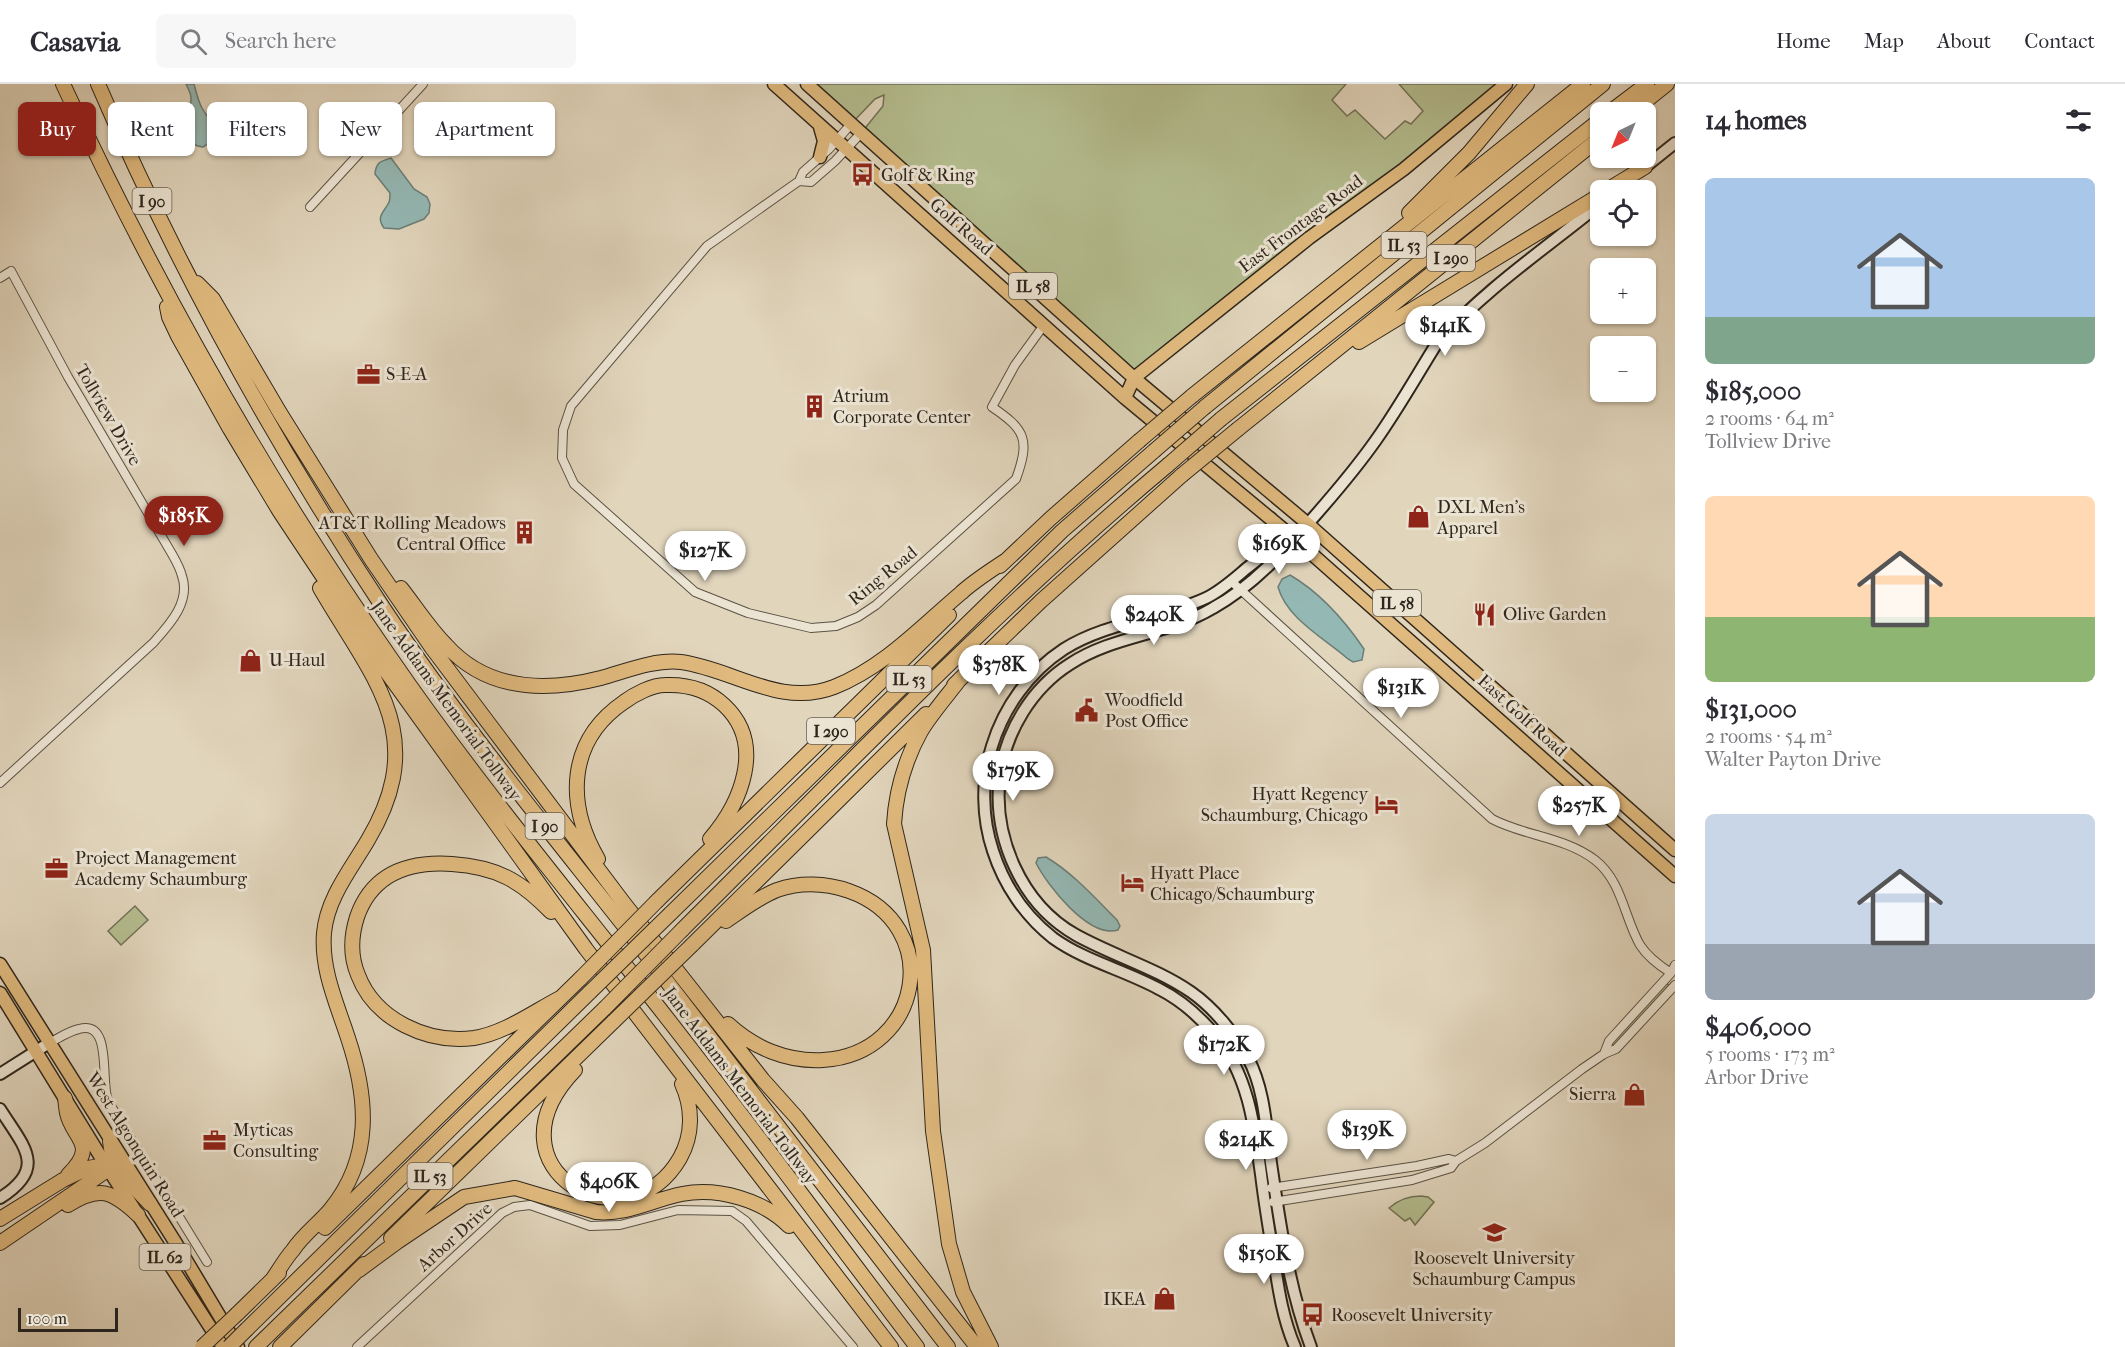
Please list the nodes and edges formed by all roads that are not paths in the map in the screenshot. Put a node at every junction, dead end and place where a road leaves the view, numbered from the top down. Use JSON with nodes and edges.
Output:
{"nodes":[{"id":1,"x":63,"y":84,"type":"edge"},
{"id":2,"x":98,"y":84,"type":"edge"},
{"id":3,"x":423,"y":84,"type":"edge"},
{"id":4,"x":774,"y":84,"type":"edge"},
{"id":5,"x":807,"y":84,"type":"edge"},
{"id":6,"x":1506,"y":84,"type":"edge"},
{"id":7,"x":1527,"y":84,"type":"edge"},
{"id":8,"x":1583,"y":84,"type":"edge"},
{"id":9,"x":1602,"y":84,"type":"edge"},
{"id":10,"x":1647,"y":84,"type":"edge"},
{"id":11,"x":1667,"y":84,"type":"edge"},
{"id":12,"x":1623,"y":102,"type":"edge"},
{"id":13,"x":1644,"y":102,"type":"edge"},
{"id":14,"x":852,"y":123,"type":"junction"},
{"id":15,"x":819,"y":126,"type":"junction"},
{"id":16,"x":1590,"y":128,"type":"edge"},
{"id":17,"x":862,"y":132,"type":"junction"},
{"id":18,"x":836,"y":141,"type":"junction"},
{"id":19,"x":1675,"y":143,"type":"edge"},
{"id":20,"x":1590,"y":146,"type":"edge"},
{"id":21,"x":846,"y":150,"type":"junction"},
{"id":22,"x":820,"y":157,"type":"junction"},
{"id":23,"x":1656,"y":158,"type":"edge"},
{"id":24,"x":1643,"y":168,"type":"edge"},
{"id":25,"x":1644,"y":168,"type":"edge"},
{"id":26,"x":1624,"y":180,"type":"edge"},
{"id":27,"x":1629,"y":180,"type":"edge"},
{"id":28,"x":799,"y":181,"type":"junction"},
{"id":29,"x":1590,"y":201,"type":"edge"},
{"id":30,"x":310,"y":207,"type":"dead end"},
{"id":31,"x":1590,"y":212,"type":"edge"},
{"id":32,"x":1357,"y":263,"type":"junction"},
{"id":33,"x":187,"y":273,"type":"junction"},
{"id":34,"x":0,"y":278,"type":"edge"},
{"id":35,"x":165,"y":292,"type":"junction"},
{"id":36,"x":1044,"y":325,"type":"junction"},
{"id":37,"x":1134,"y":378,"type":"junction"},
{"id":38,"x":1301,"y":379,"type":"junction"},
{"id":39,"x":1125,"y":398,"type":"junction"},
{"id":40,"x":328,"y":489,"type":"junction"},
{"id":41,"x":280,"y":512,"type":"junction"},
{"id":42,"x":1271,"y":519,"type":"junction"},
{"id":43,"x":1308,"y":524,"type":"junction"},
{"id":44,"x":1295,"y":539,"type":"junction"},
{"id":45,"x":1005,"y":561,"type":"junction"},
{"id":46,"x":1231,"y":581,"type":"junction"},
{"id":47,"x":1241,"y":590,"type":"junction"},
{"id":48,"x":960,"y":679,"type":"junction"},
{"id":49,"x":0,"y":783,"type":"edge"},
{"id":50,"x":1675,"y":850,"type":"edge"},
{"id":51,"x":1675,"y":876,"type":"edge"},
{"id":52,"x":672,"y":886,"type":"junction"},
{"id":53,"x":624,"y":902,"type":"junction"},
{"id":54,"x":697,"y":940,"type":"junction"},
{"id":55,"x":586,"y":949,"type":"junction"},
{"id":56,"x":0,"y":964,"type":"edge"},
{"id":57,"x":1673,"y":969,"type":"edge"},
{"id":58,"x":1675,"y":985,"type":"edge"},
{"id":59,"x":0,"y":993,"type":"edge"},
{"id":60,"x":560,"y":998,"type":"junction"},
{"id":61,"x":706,"y":1005,"type":"junction"},
{"id":62,"x":612,"y":1023,"type":"junction"},
{"id":63,"x":658,"y":1040,"type":"junction"},
{"id":64,"x":50,"y":1043,"type":"junction"},
{"id":65,"x":36,"y":1051,"type":"junction"},
{"id":66,"x":1604,"y":1054,"type":"junction"},
{"id":67,"x":0,"y":1074,"type":"edge"},
{"id":68,"x":65,"y":1098,"type":"junction"},
{"id":69,"x":0,"y":1109,"type":"edge"},
{"id":70,"x":110,"y":1141,"type":"junction"},
{"id":71,"x":1456,"y":1161,"type":"junction"},
{"id":72,"x":107,"y":1167,"type":"junction"},
{"id":73,"x":63,"y":1180,"type":"junction"},
{"id":74,"x":1275,"y":1188,"type":"junction"},
{"id":75,"x":1263,"y":1189,"type":"junction"},
{"id":76,"x":0,"y":1198,"type":"edge"},
{"id":77,"x":1277,"y":1201,"type":"junction"},
{"id":78,"x":1264,"y":1203,"type":"junction"},
{"id":79,"x":150,"y":1204,"type":"junction"},
{"id":80,"x":138,"y":1215,"type":"junction"},
{"id":81,"x":0,"y":1219,"type":"edge"},
{"id":82,"x":14,"y":1234,"type":"junction"},
{"id":83,"x":0,"y":1243,"type":"edge"},
{"id":84,"x":207,"y":1262,"type":"dead end"},
{"id":85,"x":359,"y":1270,"type":"junction"},
{"id":86,"x":272,"y":1280,"type":"junction"},
{"id":87,"x":880,"y":1332,"type":"junction"},
{"id":88,"x":256,"y":1346,"type":"edge"},
{"id":89,"x":202,"y":1347,"type":"edge"},
{"id":90,"x":223,"y":1347,"type":"edge"},
{"id":91,"x":229,"y":1347,"type":"edge"},
{"id":92,"x":238,"y":1347,"type":"edge"},
{"id":93,"x":280,"y":1347,"type":"edge"},
{"id":94,"x":357,"y":1347,"type":"edge"},
{"id":95,"x":853,"y":1347,"type":"edge"},
{"id":96,"x":891,"y":1347,"type":"edge"},
{"id":97,"x":917,"y":1347,"type":"edge"},
{"id":98,"x":948,"y":1347,"type":"edge"},
{"id":99,"x":977,"y":1347,"type":"edge"},
{"id":100,"x":991,"y":1347,"type":"edge"},
{"id":101,"x":1294,"y":1347,"type":"edge"},
{"id":102,"x":1311,"y":1347,"type":"edge"}],
"edges":[{"from":1,"to":35,"type":"highway","name":"Jane Addams Memorial Tollway","number":"I 90"},
{"from":2,"to":33,"type":"highway","name":"Jane Addams Memorial Tollway","number":"I 90"},
{"from":3,"to":30,"type":"street"},
{"from":4,"to":15,"type":"main road","name":"Golf Road","number":"IL 58"},
{"from":5,"to":14,"type":"main road","name":"Golf Road","number":"IL 58"},
{"from":6,"to":37,"type":"main road","name":"East Frontage Road"},
{"from":7,"to":32,"type":"highway"},
{"from":8,"to":32,"type":"highway","number":"I 290"},
{"from":9,"to":91,"type":"highway","number":"IL 53","bridge":true},
{"from":10,"to":12,"type":"highway"},
{"from":11,"to":13,"type":"highway"},
{"from":14,"to":17,"type":"main road","name":"Golf Road","number":"IL 58"},
{"from":14,"to":18,"type":"street","name":"Ring Road"},
{"from":15,"to":18,"type":"main road","name":"Golf Road","number":"IL 58"},
{"from":15,"to":22,"type":"main road"},
{"from":16,"to":88,"type":"highway","number":"IL 53","bridge":true},
{"from":17,"to":21,"type":"street","name":"Ring Road"},
{"from":17,"to":37,"type":"main road","name":"Golf Road","number":"IL 58"},
{"from":18,"to":21,"type":"main road","name":"Golf Road","number":"IL 58"},
{"from":18,"to":22,"type":"street","name":"Ring Road"},
{"from":19,"to":23,"type":"street"},
{"from":20,"to":38,"type":"highway","number":"I 290"},
{"from":21,"to":28,"type":"street","name":"Ring Road"},
{"from":21,"to":36,"type":"main road","name":"Golf Road","number":"IL 58"},
{"from":22,"to":28,"type":"street","name":"Ring Road"},
{"from":24,"to":26,"type":"highway"},
{"from":25,"to":27,"type":"street"},
{"from":28,"to":36,"type":"street","name":"Ring Road"},
{"from":29,"to":38,"type":"highway"},
{"from":31,"to":43,"type":"street"},
{"from":32,"to":45,"type":"highway","number":"I 290","bridge":true},
{"from":33,"to":40,"type":"highway"},
{"from":33,"to":98,"type":"highway","name":"Jane Addams Memorial Tollway","number":"I 90"},
{"from":34,"to":49,"type":"street","name":"Tollview Drive"},
{"from":35,"to":41,"type":"highway"},
{"from":35,"to":97,"type":"highway","name":"Jane Addams Memorial Tollway","number":"I 90"},
{"from":36,"to":39,"type":"main road","name":"Golf Road","number":"IL 58"},
{"from":37,"to":39,"type":"main road","name":"East Frontage Road"},
{"from":37,"to":43,"type":"main road","name":"East Golf Road","number":"IL 58"},
{"from":38,"to":48,"type":"highway","number":"I 290","bridge":true},
{"from":39,"to":42,"type":"main road","name":"East Golf Road","number":"IL 58"},
{"from":40,"to":45,"type":"highway"},
{"from":40,"to":53,"type":"highway"},
{"from":41,"to":55,"type":"highway"},
{"from":41,"to":86,"type":"highway"},
{"from":42,"to":44,"type":"main road","name":"East Golf Road","number":"IL 58"},
{"from":42,"to":46,"type":"street"},
{"from":43,"to":44,"type":"street"},
{"from":43,"to":50,"type":"main road","name":"East Golf Road","number":"IL 58"},
{"from":44,"to":47,"type":"street"},
{"from":44,"to":51,"type":"main road","name":"East Golf Road","number":"IL 58"},
{"from":45,"to":52,"type":"highway","number":"I 290"},
{"from":46,"to":47,"type":"street"},
{"from":46,"to":75,"type":"street"},
{"from":47,"to":57,"type":"street"},
{"from":47,"to":74,"type":"street"},
{"from":48,"to":54,"type":"highway","number":"I 290"},
{"from":48,"to":100,"type":"highway"},
{"from":52,"to":53,"type":"highway"},
{"from":52,"to":60,"type":"highway","number":"I 290","bridge":true},
{"from":53,"to":61,"type":"highway"},
{"from":54,"to":61,"type":"highway"},
{"from":54,"to":62,"type":"highway","number":"I 290","bridge":true},
{"from":55,"to":60,"type":"highway"},
{"from":55,"to":63,"type":"highway"},
{"from":56,"to":64,"type":"main road","name":"West Algonquin Road","number":"IL 62"},
{"from":57,"to":66,"type":"street"},
{"from":58,"to":66,"type":"street"},
{"from":59,"to":65,"type":"main road","name":"West Algonquin Road","number":"IL 62"},
{"from":60,"to":86,"type":"highway","number":"IL 53"},
{"from":61,"to":99,"type":"highway"},
{"from":62,"to":63,"type":"highway"},
{"from":62,"to":85,"type":"highway","number":"IL 53"},
{"from":63,"to":87,"type":"highway"},
{"from":64,"to":65,"type":"street"},
{"from":64,"to":70,"type":"main road","name":"West Algonquin Road","number":"IL 62"},
{"from":64,"to":84,"type":"street"},
{"from":65,"to":67,"type":"street"},
{"from":65,"to":68,"type":"main road","name":"West Algonquin Road","number":"IL 62"},
{"from":66,"to":71,"type":"street"},
{"from":68,"to":72,"type":"main road","name":"West Algonquin Road","number":"IL 62"},
{"from":68,"to":73,"type":"highway"},
{"from":69,"to":76,"type":"street"},
{"from":70,"to":72,"type":"highway"},
{"from":70,"to":79,"type":"main road","name":"West Algonquin Road","number":"IL 62"},
{"from":71,"to":74,"type":"street"},
{"from":71,"to":77,"type":"street"},
{"from":72,"to":73,"type":"highway"},
{"from":72,"to":79,"type":"highway"},
{"from":72,"to":80,"type":"main road","name":"West Algonquin Road","number":"IL 62"},
{"from":72,"to":82,"type":"highway"},
{"from":73,"to":81,"type":"highway"},
{"from":74,"to":75,"type":"street"},
{"from":74,"to":77,"type":"street"},
{"from":75,"to":78,"type":"street"},
{"from":77,"to":78,"type":"street"},
{"from":77,"to":102,"type":"street"},
{"from":78,"to":101,"type":"street"},
{"from":79,"to":92,"type":"main road","name":"West Algonquin Road","number":"IL 62"},
{"from":80,"to":82,"type":"highway"},
{"from":80,"to":90,"type":"main road","name":"West Algonquin Road","number":"IL 62"},
{"from":82,"to":83,"type":"highway"},
{"from":85,"to":87,"type":"highway"},
{"from":85,"to":93,"type":"highway","number":"IL 53"},
{"from":86,"to":89,"type":"highway","number":"IL 53","bridge":true},
{"from":87,"to":96,"type":"highway"},
{"from":94,"to":95,"type":"street","name":"Arbor Drive"}]}
